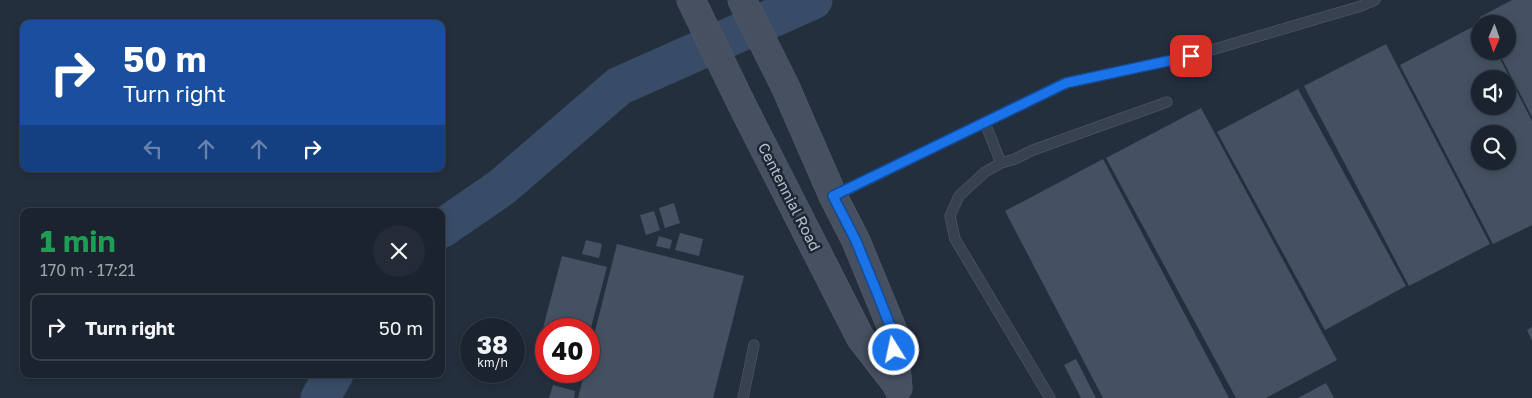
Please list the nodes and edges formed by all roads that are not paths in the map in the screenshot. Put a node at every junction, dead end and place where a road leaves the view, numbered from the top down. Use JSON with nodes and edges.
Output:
{"nodes":[{"id":1,"x":691,"y":0,"type":"edge"},
{"id":2,"x":742,"y":0,"type":"edge"},
{"id":3,"x":1375,"y":0,"type":"edge"},
{"id":4,"x":1167,"y":102,"type":"dead end"},
{"id":5,"x":985,"y":123,"type":"junction"},
{"id":6,"x":1001,"y":163,"type":"junction"},
{"id":7,"x":833,"y":196,"type":"junction"},
{"id":8,"x":754,"y":345,"type":"dead end"},
{"id":9,"x":898,"y":392,"type":"edge"},
{"id":10,"x":743,"y":398,"type":"edge"},
{"id":11,"x":1050,"y":398,"type":"edge"}],
"edges":[{"from":1,"to":9,"type":"street","name":"Centennial Road"},
{"from":2,"to":7,"type":"street","name":"Centennial Road"},
{"from":3,"to":5,"type":"lane"},
{"from":4,"to":6,"type":"lane"},
{"from":5,"to":6,"type":"lane"},
{"from":5,"to":7,"type":"lane"},
{"from":6,"to":11,"type":"lane"},
{"from":7,"to":9,"type":"street","name":"Centennial Road"},
{"from":8,"to":10,"type":"lane"}]}
